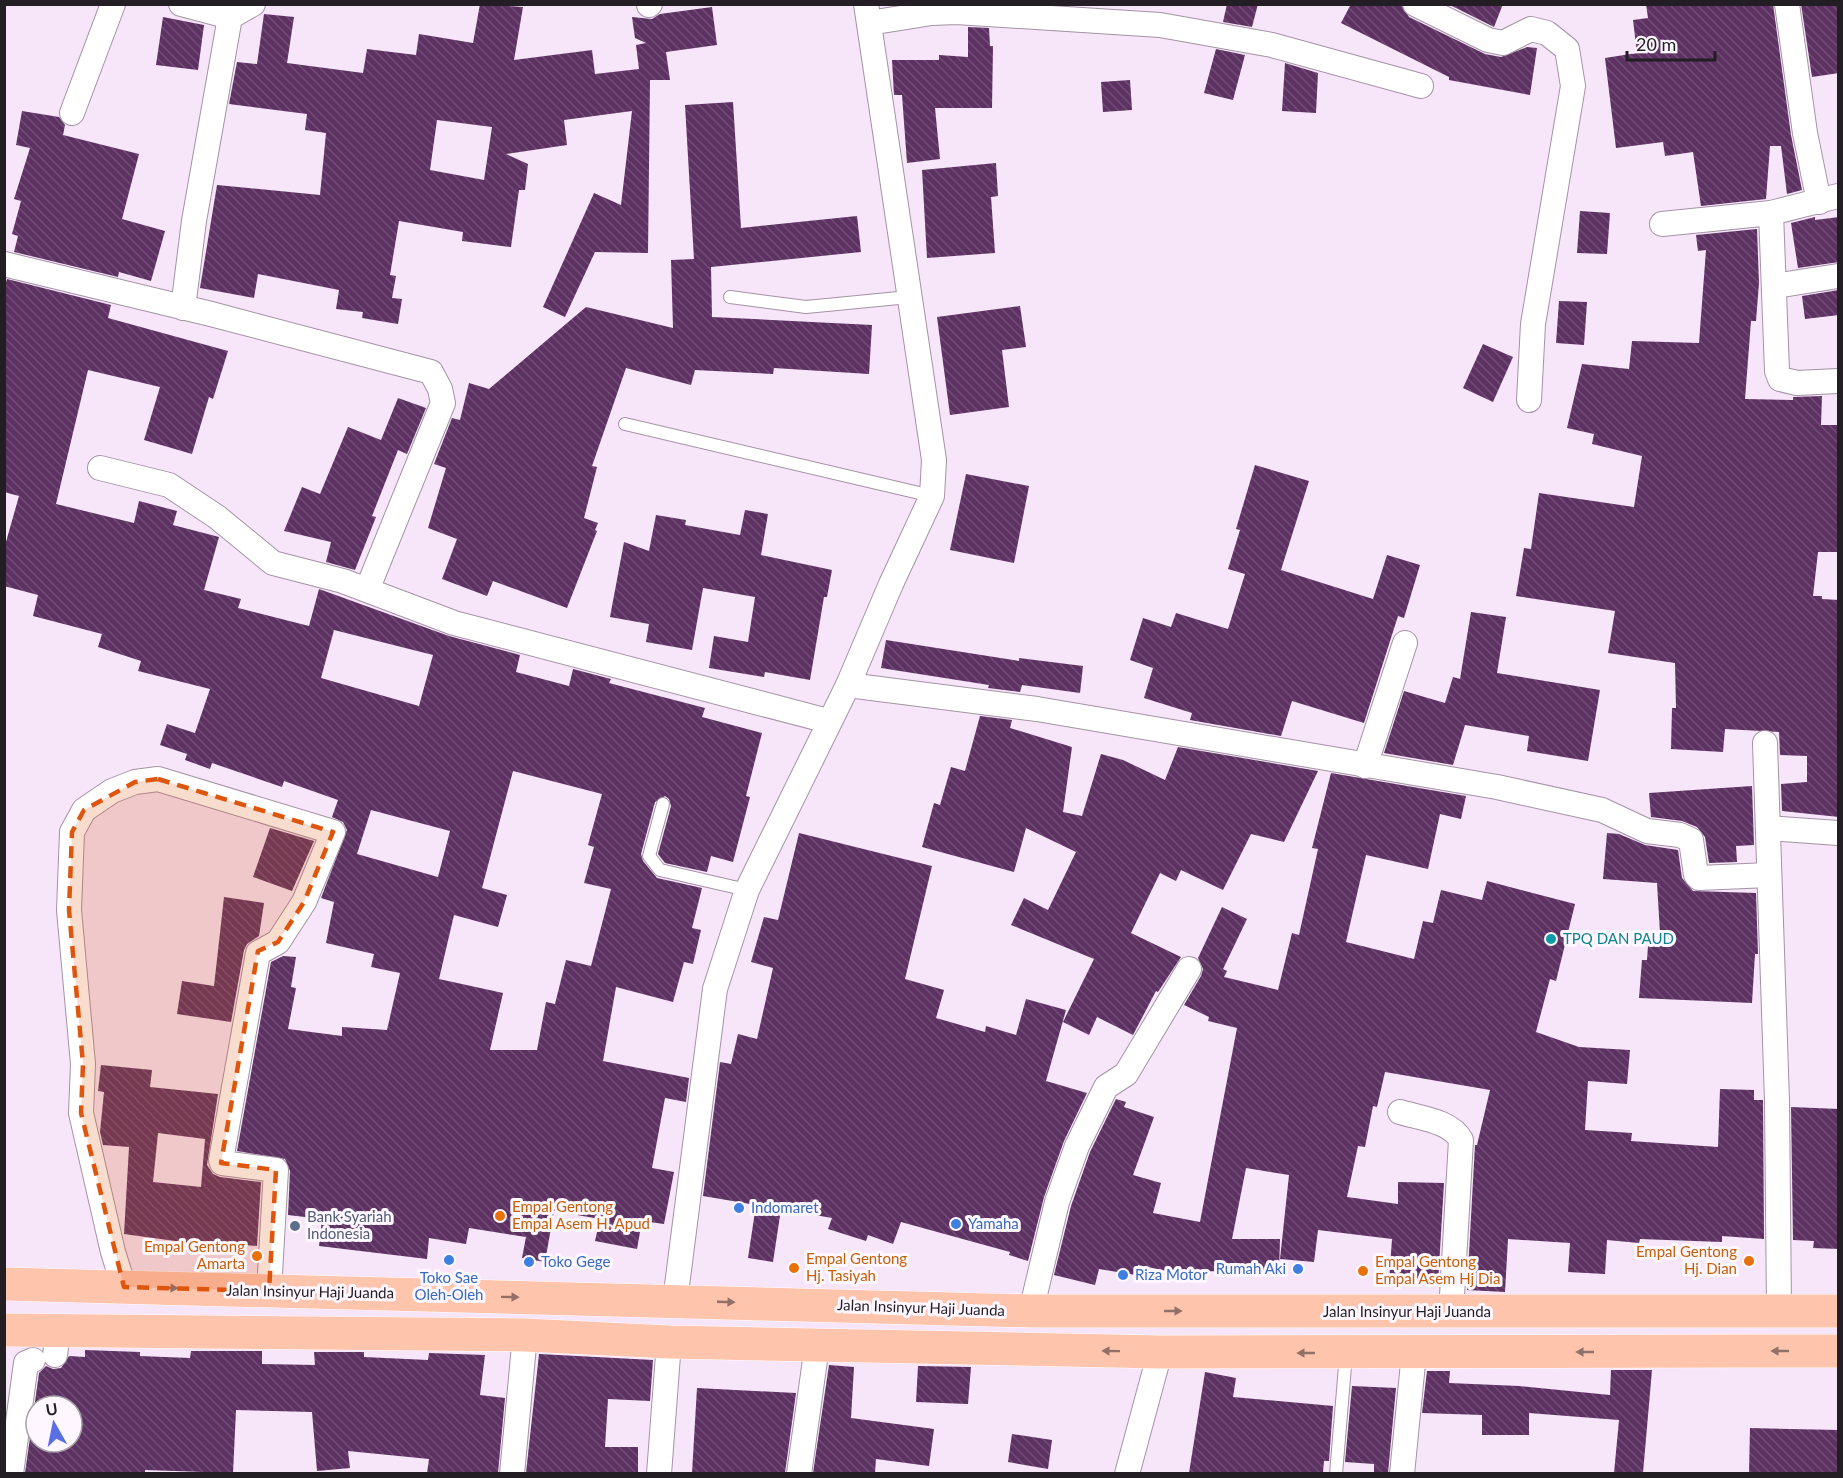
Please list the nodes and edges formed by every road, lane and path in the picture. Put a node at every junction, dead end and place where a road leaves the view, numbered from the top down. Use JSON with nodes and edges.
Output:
{"nodes":[{"id":1,"x":113,"y":4,"type":"edge"},
{"id":2,"x":181,"y":4,"type":"edge"},
{"id":3,"x":254,"y":4,"type":"edge"},
{"id":4,"x":1415,"y":4,"type":"edge"},
{"id":5,"x":1787,"y":4,"type":"edge"},
{"id":6,"x":867,"y":14,"type":"edge"},
{"id":7,"x":230,"y":17,"type":"junction"},
{"id":8,"x":1421,"y":86,"type":"dead end"},
{"id":9,"x":72,"y":113,"type":"dead end"},
{"id":10,"x":1829,"y":199,"type":"edge"},
{"id":11,"x":1771,"y":213,"type":"junction"},
{"id":12,"x":1662,"y":224,"type":"dead end"},
{"id":13,"x":4,"y":264,"type":"edge"},
{"id":14,"x":1839,"y":276,"type":"edge"},
{"id":15,"x":1775,"y":286,"type":"junction"},
{"id":16,"x":730,"y":297,"type":"dead end"},
{"id":17,"x":909,"y":297,"type":"junction"},
{"id":18,"x":183,"y":308,"type":"junction"},
{"id":19,"x":1839,"y":381,"type":"edge"},
{"id":20,"x":1529,"y":400,"type":"dead end"},
{"id":21,"x":626,"y":424,"type":"dead end"},
{"id":22,"x":100,"y":468,"type":"dead end"},
{"id":23,"x":932,"y":496,"type":"junction"},
{"id":24,"x":367,"y":590,"type":"junction"},
{"id":25,"x":1405,"y":643,"type":"dead end"},
{"id":26,"x":848,"y":685,"type":"junction"},
{"id":27,"x":828,"y":721,"type":"junction"},
{"id":28,"x":1765,"y":743,"type":"dead end"},
{"id":29,"x":1365,"y":766,"type":"junction"},
{"id":30,"x":663,"y":804,"type":"dead end"},
{"id":31,"x":1768,"y":828,"type":"junction"},
{"id":32,"x":1839,"y":833,"type":"edge"},
{"id":33,"x":1769,"y":875,"type":"junction"},
{"id":34,"x":747,"y":890,"type":"junction"},
{"id":35,"x":1189,"y":969,"type":"dead end"},
{"id":36,"x":1400,"y":1112,"type":"dead end"},
{"id":37,"x":4,"y":1284,"type":"edge"},
{"id":38,"x":124,"y":1287,"type":"junction"},
{"id":39,"x":269,"y":1291,"type":"junction"},
{"id":40,"x":675,"y":1300,"type":"junction"},
{"id":41,"x":1031,"y":1311,"type":"junction"},
{"id":42,"x":1779,"y":1311,"type":"junction"},
{"id":43,"x":1839,"y":1311,"type":"edge"},
{"id":44,"x":1451,"y":1313,"type":"junction"},
{"id":45,"x":4,"y":1330,"type":"edge"},
{"id":46,"x":525,"y":1335,"type":"junction"},
{"id":47,"x":669,"y":1342,"type":"junction"},
{"id":48,"x":46,"y":1344,"type":"junction"},
{"id":49,"x":817,"y":1346,"type":"junction"},
{"id":50,"x":1839,"y":1351,"type":"edge"},
{"id":51,"x":1160,"y":1352,"type":"junction"},
{"id":52,"x":1347,"y":1353,"type":"junction"},
{"id":53,"x":1414,"y":1353,"type":"junction"},
{"id":54,"x":11,"y":1473,"type":"edge"},
{"id":55,"x":513,"y":1473,"type":"edge"},
{"id":56,"x":659,"y":1473,"type":"edge"},
{"id":57,"x":799,"y":1473,"type":"edge"},
{"id":58,"x":1127,"y":1473,"type":"edge"},
{"id":59,"x":1336,"y":1473,"type":"edge"},
{"id":60,"x":1402,"y":1473,"type":"edge"}],
"edges":[{"from":1,"to":9,"type":"street"},
{"from":2,"to":7,"type":"street"},
{"from":3,"to":7,"type":"street"},
{"from":4,"to":20,"type":"street"},
{"from":5,"to":10,"type":"street"},
{"from":6,"to":8,"type":"street"},
{"from":6,"to":17,"type":"street"},
{"from":7,"to":18,"type":"street"},
{"from":10,"to":11,"type":"street"},
{"from":11,"to":12,"type":"street"},
{"from":11,"to":15,"type":"street"},
{"from":13,"to":18,"type":"street"},
{"from":14,"to":15,"type":"street"},
{"from":15,"to":19,"type":"street"},
{"from":16,"to":17,"type":"lane"},
{"from":17,"to":23,"type":"street"},
{"from":18,"to":24,"type":"street"},
{"from":21,"to":23,"type":"lane"},
{"from":22,"to":24,"type":"street"},
{"from":23,"to":26,"type":"street"},
{"from":24,"to":27,"type":"street"},
{"from":25,"to":29,"type":"street"},
{"from":26,"to":27,"type":"street"},
{"from":26,"to":29,"type":"street"},
{"from":27,"to":34,"type":"street"},
{"from":28,"to":31,"type":"street"},
{"from":29,"to":33,"type":"street"},
{"from":30,"to":34,"type":"lane"},
{"from":31,"to":32,"type":"street"},
{"from":31,"to":33,"type":"street"},
{"from":33,"to":42,"type":"street"},
{"from":34,"to":40,"type":"street"},
{"from":35,"to":41,"type":"street"},
{"from":36,"to":44,"type":"street"},
{"from":37,"to":38,"type":"highway","name":"Jalan Insinyur Haji Juanda"},
{"from":38,"to":39,"type":"highway","name":"Jalan Insinyur Haji Juanda","one_way":true},
{"from":38,"to":39,"type":"street"},
{"from":39,"to":40,"type":"highway","name":"Jalan Insinyur Haji Juanda","one_way":true},
{"from":40,"to":41,"type":"highway","name":"Jalan Insinyur Haji Juanda","one_way":true},
{"from":41,"to":44,"type":"highway","name":"Jalan Insinyur Haji Juanda","one_way":true},
{"from":42,"to":43,"type":"highway","name":"Jalan Insinyur Haji Juanda"},
{"from":42,"to":44,"type":"highway","name":"Jalan Insinyur Haji Juanda"},
{"from":45,"to":48,"type":"highway"},
{"from":46,"to":47,"type":"highway"},
{"from":46,"to":48,"type":"highway"},
{"from":46,"to":55,"type":"street"},
{"from":47,"to":49,"type":"highway"},
{"from":47,"to":56,"type":"street"},
{"from":48,"to":54,"type":"street"},
{"from":51,"to":49,"type":"highway","one_way":true},
{"from":49,"to":57,"type":"street"},
{"from":50,"to":53,"type":"highway","one_way":true},
{"from":52,"to":51,"type":"highway","one_way":true},
{"from":51,"to":58,"type":"street"},
{"from":52,"to":53,"type":"highway"},
{"from":52,"to":59,"type":"lane"},
{"from":53,"to":60,"type":"street"}]}
